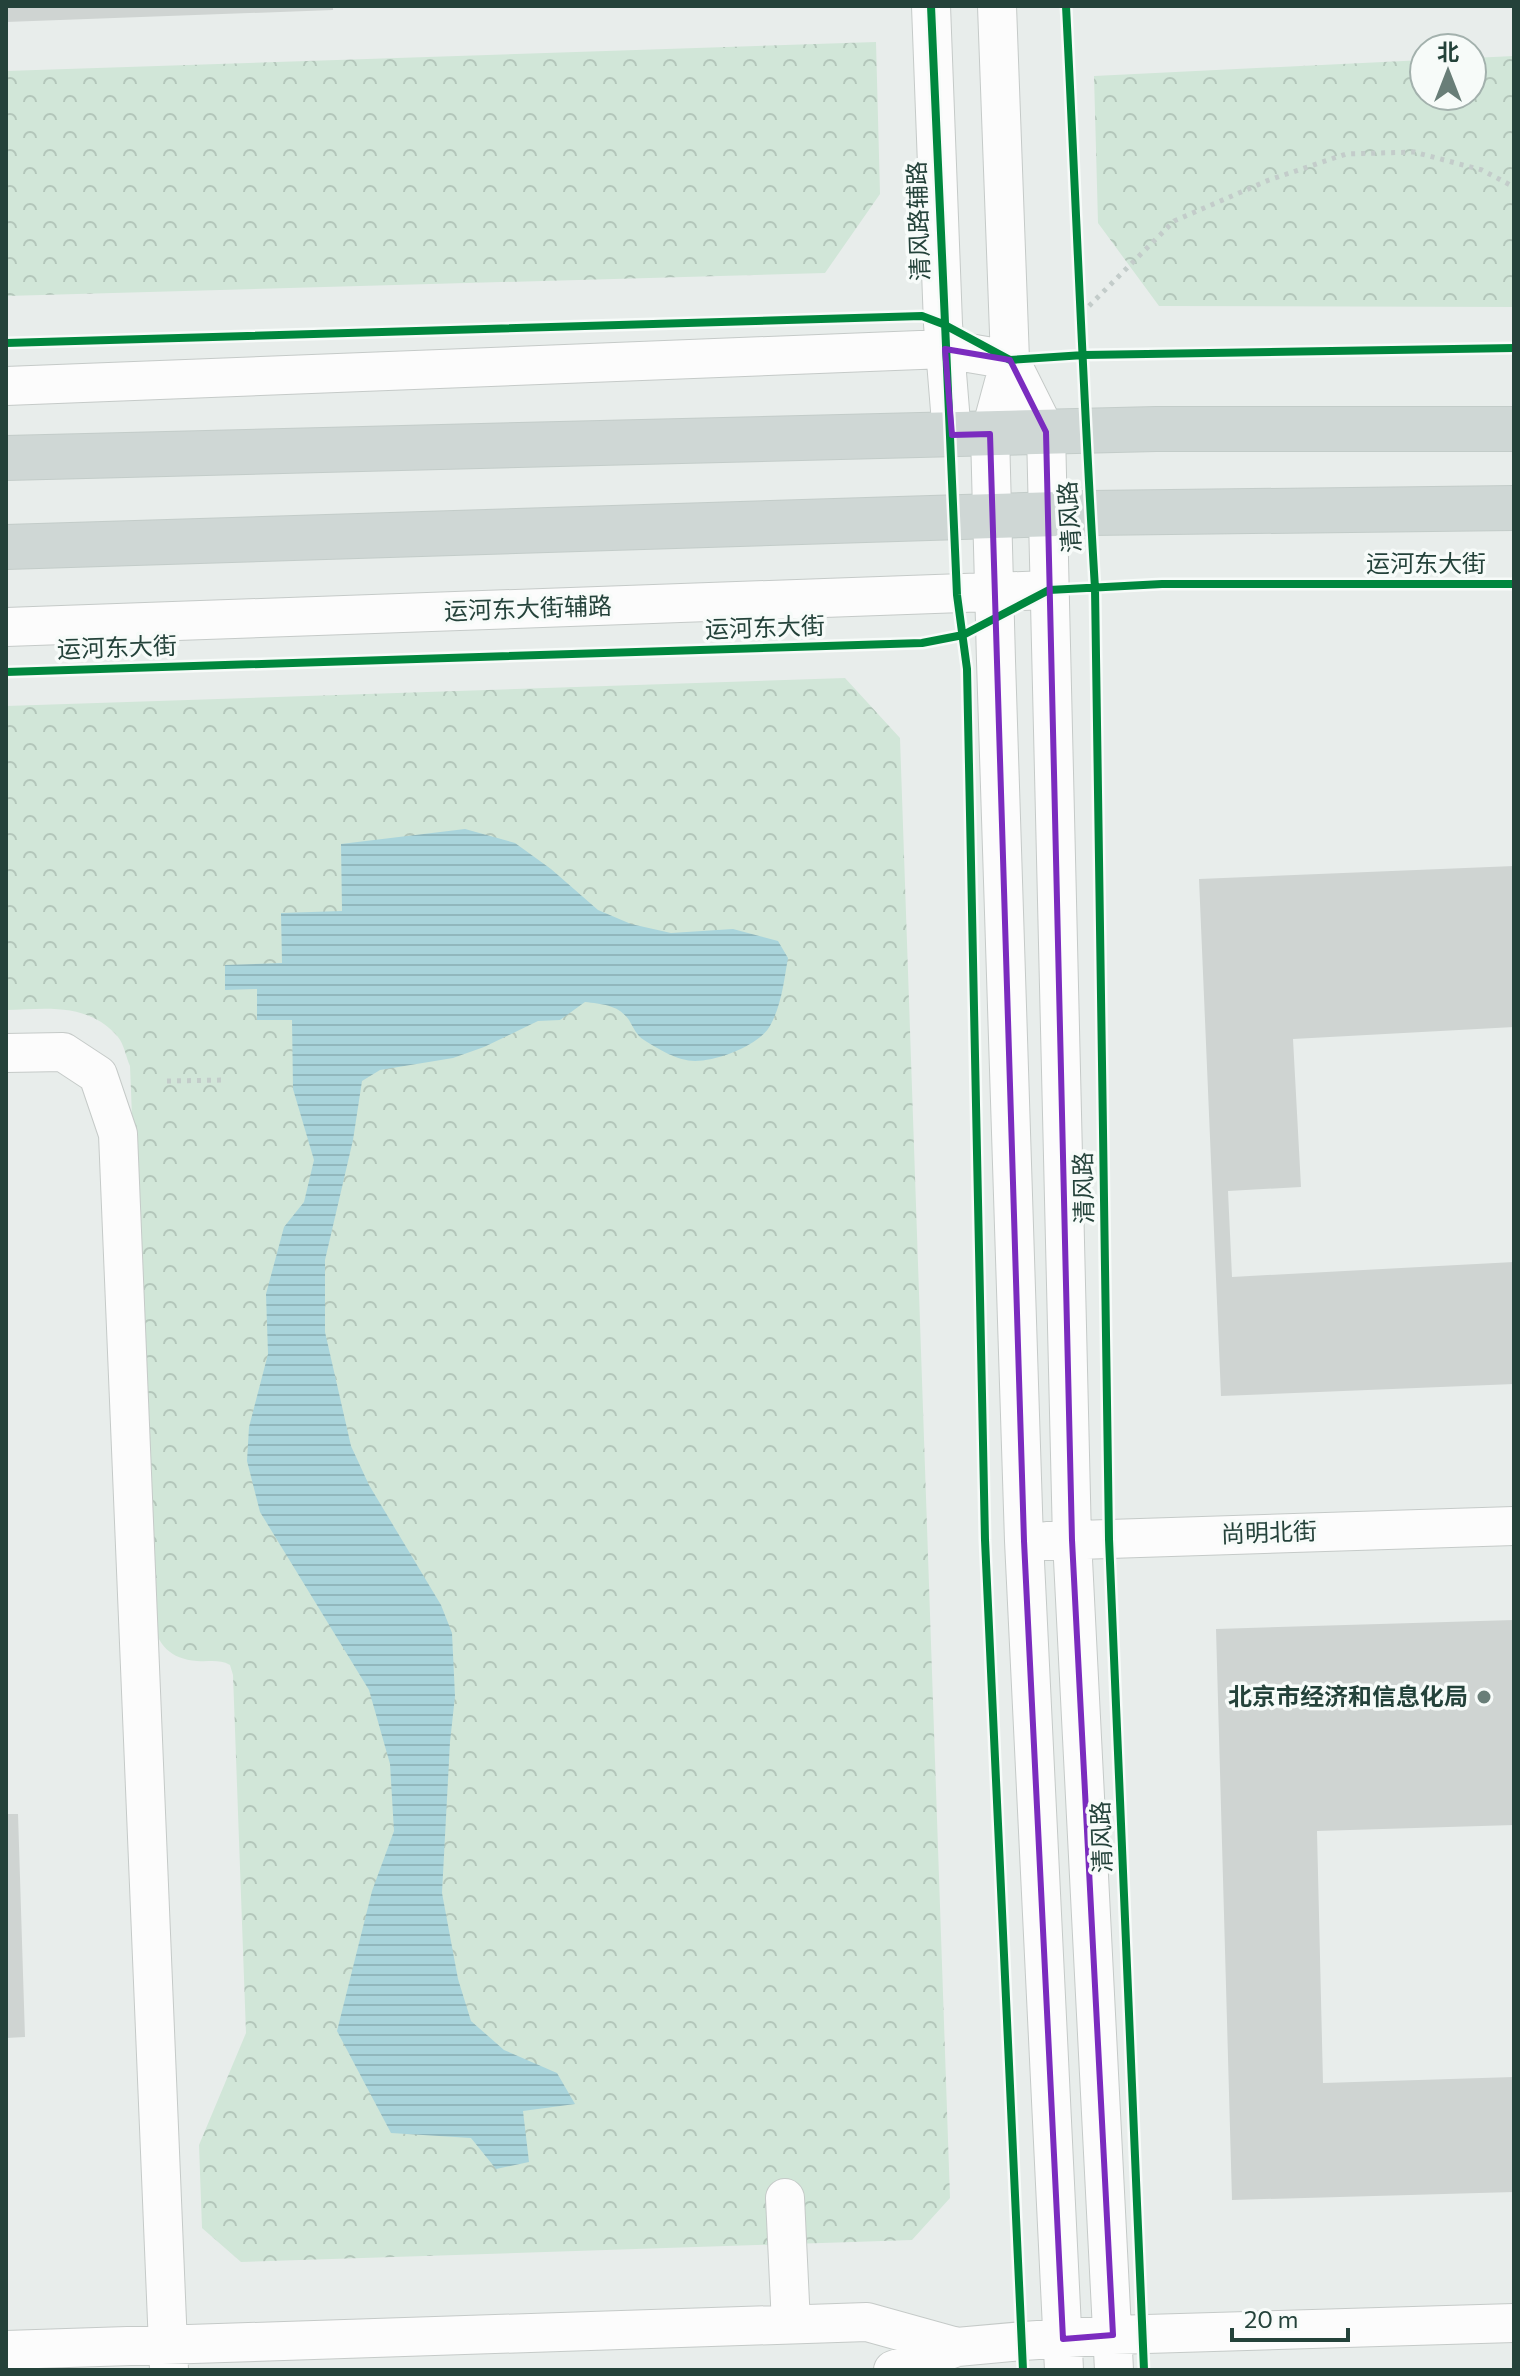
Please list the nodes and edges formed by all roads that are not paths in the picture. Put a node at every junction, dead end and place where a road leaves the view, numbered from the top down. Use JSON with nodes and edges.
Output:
{"nodes":[{"id":1,"x":931,"y":6,"type":"edge"},
{"id":2,"x":997,"y":6,"type":"edge"},
{"id":3,"x":945,"y":349,"type":"junction"},
{"id":4,"x":1010,"y":360,"type":"junction"},
{"id":5,"x":6,"y":386,"type":"edge"},
{"id":6,"x":1514,"y":429,"type":"edge"},
{"id":7,"x":1046,"y":432,"type":"junction"},
{"id":8,"x":971,"y":434,"type":"junction"},
{"id":9,"x":6,"y":458,"type":"edge"},
{"id":10,"x":1514,"y":508,"type":"edge"},
{"id":11,"x":1049,"y":515,"type":"junction"},
{"id":12,"x":993,"y":517,"type":"junction"},
{"id":13,"x":6,"y":547,"type":"edge"},
{"id":14,"x":1049,"y":590,"type":"junction"},
{"id":15,"x":995,"y":593,"type":"junction"},
{"id":16,"x":6,"y":627,"type":"edge"},
{"id":17,"x":6,"y":1053,"type":"edge"},
{"id":18,"x":1514,"y":1526,"type":"edge"},
{"id":19,"x":1072,"y":1540,"type":"junction"},
{"id":20,"x":1024,"y":1541,"type":"junction"},
{"id":21,"x":785,"y":2198,"type":"dead end"},
{"id":22,"x":1514,"y":2323,"type":"edge"},
{"id":23,"x":791,"y":2324,"type":"junction"},
{"id":24,"x":957,"y":2347,"type":"junction"},
{"id":25,"x":6,"y":2350,"type":"edge"},
{"id":26,"x":1113,"y":2352,"type":"edge"},
{"id":27,"x":1063,"y":2354,"type":"edge"},
{"id":28,"x":168,"y":2358,"type":"edge"},
{"id":29,"x":893,"y":2370,"type":"edge"}],
"edges":[{"from":1,"to":3,"type":"street","name":"清风路辅路"},
{"from":2,"to":4,"type":"street","name":"清风路"},
{"from":3,"to":4,"type":"street"},
{"from":3,"to":5,"type":"street"},
{"from":3,"to":8,"type":"street","name":"清风路辅路"},
{"from":4,"to":7,"type":"street","name":"清风路"},
{"from":4,"to":8,"type":"street","name":"清风路"},
{"from":6,"to":7,"type":"main road"},
{"from":7,"to":8,"type":"main road"},
{"from":7,"to":11,"type":"street","name":"清风路"},
{"from":8,"to":9,"type":"main road"},
{"from":8,"to":12,"type":"street","name":"清风路"},
{"from":10,"to":11,"type":"main road"},
{"from":11,"to":12,"type":"main road"},
{"from":11,"to":14,"type":"street","name":"清风路"},
{"from":12,"to":13,"type":"main road"},
{"from":12,"to":15,"type":"street","name":"清风路"},
{"from":14,"to":15,"type":"street","name":"运河东大街辅路"},
{"from":14,"to":19,"type":"street","name":"清风路"},
{"from":15,"to":16,"type":"street","name":"运河东大街辅路"},
{"from":15,"to":20,"type":"street","name":"清风路"},
{"from":17,"to":28,"type":"street"},
{"from":18,"to":19,"type":"street","name":"尚明北街"},
{"from":19,"to":20,"type":"street","name":"尚明北街"},
{"from":19,"to":26,"type":"street","name":"清风路"},
{"from":20,"to":27,"type":"street","name":"清风路"},
{"from":21,"to":23,"type":"street"},
{"from":22,"to":26,"type":"street"},
{"from":23,"to":24,"type":"street"},
{"from":23,"to":28,"type":"street"},
{"from":24,"to":27,"type":"street"},
{"from":24,"to":29,"type":"street"},
{"from":25,"to":28,"type":"street"},
{"from":26,"to":27,"type":"street"}]}
